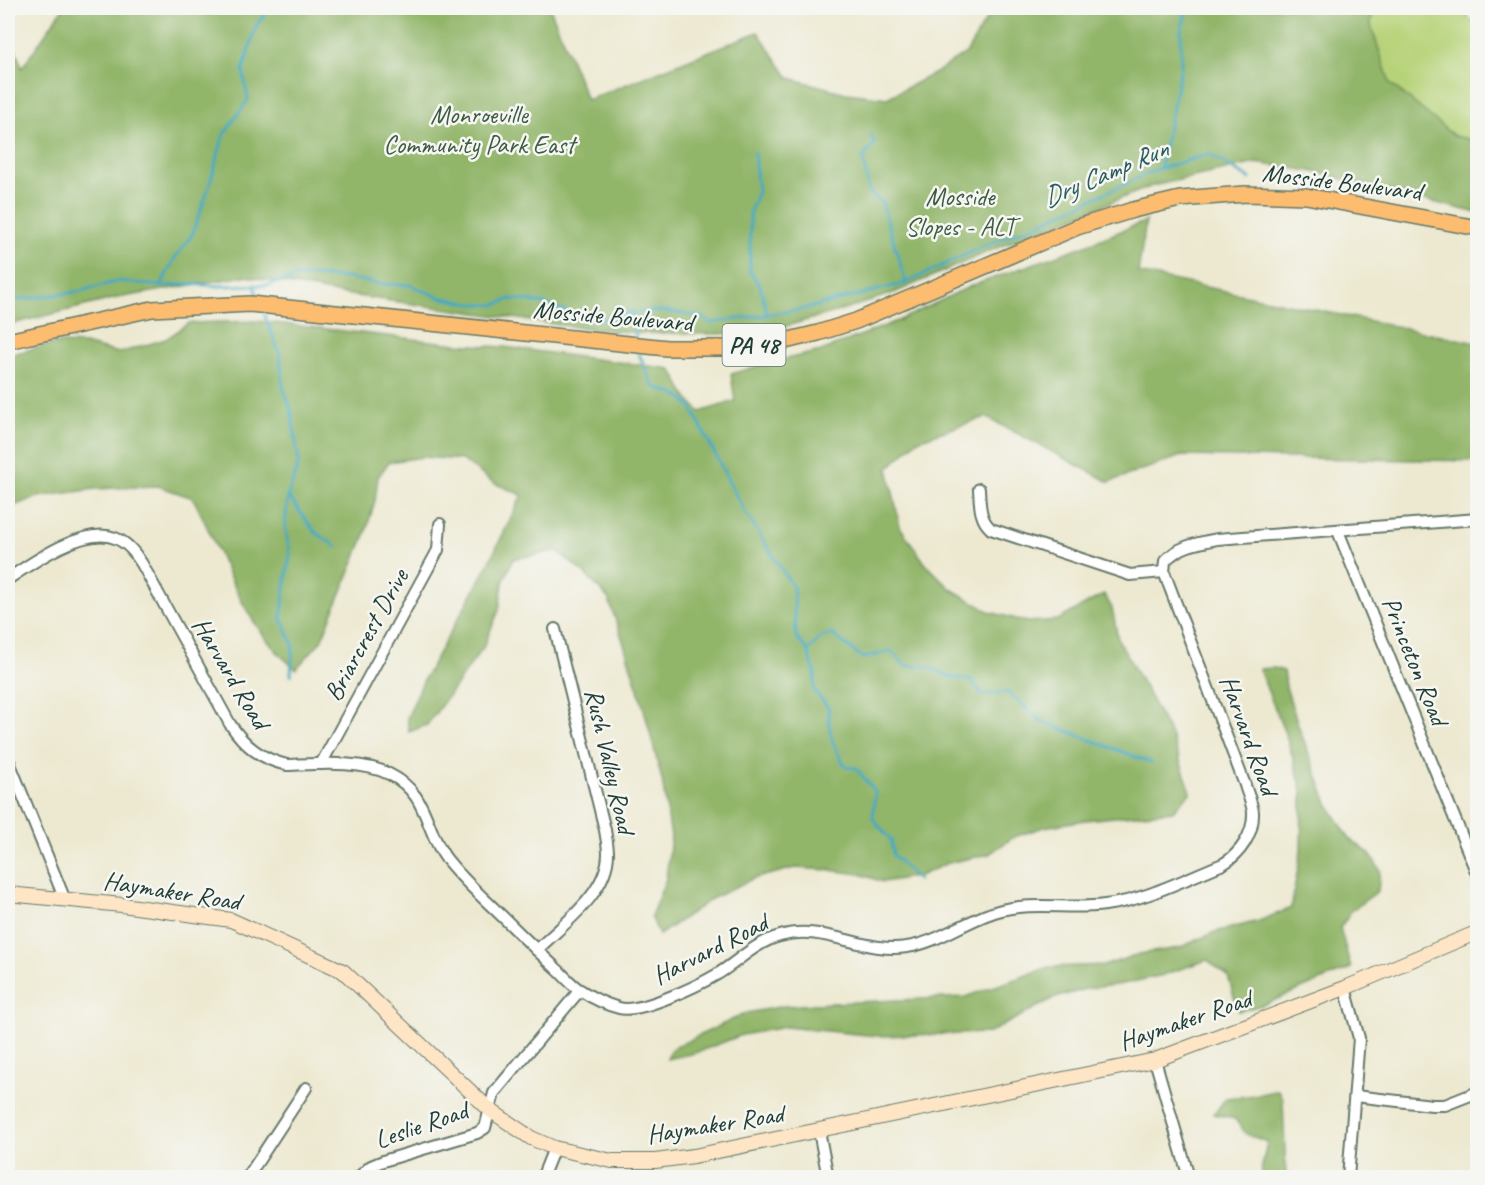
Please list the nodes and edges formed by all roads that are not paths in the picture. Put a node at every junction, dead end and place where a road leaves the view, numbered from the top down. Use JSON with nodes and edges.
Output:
{"nodes":[{"id":1,"x":1478,"y":228,"type":"edge"},
{"id":2,"x":8,"y":341,"type":"edge"},
{"id":3,"x":979,"y":489,"type":"dead end"},
{"id":4,"x":1478,"y":519,"type":"edge"},
{"id":5,"x":440,"y":524,"type":"dead end"},
{"id":6,"x":1338,"y":531,"type":"junction"},
{"id":7,"x":1164,"y":572,"type":"junction"},
{"id":8,"x":8,"y":579,"type":"edge"},
{"id":9,"x":555,"y":629,"type":"dead end"},
{"id":10,"x":8,"y":759,"type":"edge"},
{"id":11,"x":321,"y":764,"type":"junction"},
{"id":12,"x":1478,"y":876,"type":"edge"},
{"id":13,"x":8,"y":894,"type":"edge"},
{"id":14,"x":66,"y":900,"type":"junction"},
{"id":15,"x":1478,"y":932,"type":"edge"},
{"id":16,"x":537,"y":950,"type":"junction"},
{"id":17,"x":1345,"y":988,"type":"junction"},
{"id":18,"x":580,"y":990,"type":"junction"},
{"id":19,"x":1155,"y":1060,"type":"junction"},
{"id":20,"x":306,"y":1088,"type":"dead end"},
{"id":21,"x":1478,"y":1092,"type":"edge"},
{"id":22,"x":1355,"y":1096,"type":"junction"},
{"id":23,"x":490,"y":1110,"type":"junction"},
{"id":24,"x":819,"y":1131,"type":"junction"},
{"id":25,"x":554,"y":1148,"type":"junction"},
{"id":26,"x":248,"y":1178,"type":"edge"},
{"id":27,"x":358,"y":1178,"type":"edge"},
{"id":28,"x":542,"y":1178,"type":"edge"},
{"id":29,"x":828,"y":1178,"type":"edge"},
{"id":30,"x":1190,"y":1178,"type":"edge"},
{"id":31,"x":1348,"y":1178,"type":"edge"}],
"edges":[{"from":1,"to":2,"type":"main road","name":"Mosside Boulevard","number":"PA 48"},
{"from":3,"to":7,"type":"street"},
{"from":4,"to":6,"type":"street"},
{"from":5,"to":11,"type":"street","name":"Briarcrest Drive"},
{"from":6,"to":7,"type":"street"},
{"from":6,"to":12,"type":"street","name":"Princeton Road"},
{"from":7,"to":18,"type":"street","name":"Harvard Road"},
{"from":8,"to":11,"type":"street","name":"Harvard Road"},
{"from":9,"to":16,"type":"street","name":"Rush Valley Road"},
{"from":10,"to":14,"type":"street"},
{"from":11,"to":16,"type":"street","name":"Harvard Road"},
{"from":13,"to":14,"type":"main road","name":"Haymaker Road"},
{"from":14,"to":23,"type":"main road","name":"Haymaker Road"},
{"from":15,"to":17,"type":"main road","name":"Haymaker Road"},
{"from":16,"to":18,"type":"street","name":"Harvard Road"},
{"from":17,"to":19,"type":"main road","name":"Haymaker Road"},
{"from":17,"to":22,"type":"street"},
{"from":18,"to":23,"type":"street"},
{"from":19,"to":24,"type":"main road","name":"Haymaker Road"},
{"from":19,"to":30,"type":"street"},
{"from":20,"to":26,"type":"street"},
{"from":21,"to":22,"type":"street"},
{"from":22,"to":31,"type":"street"},
{"from":23,"to":25,"type":"main road","name":"Haymaker Road"},
{"from":23,"to":27,"type":"street","name":"Leslie Road"},
{"from":24,"to":25,"type":"main road","name":"Haymaker Road"},
{"from":24,"to":29,"type":"street"},
{"from":25,"to":28,"type":"street"}]}
